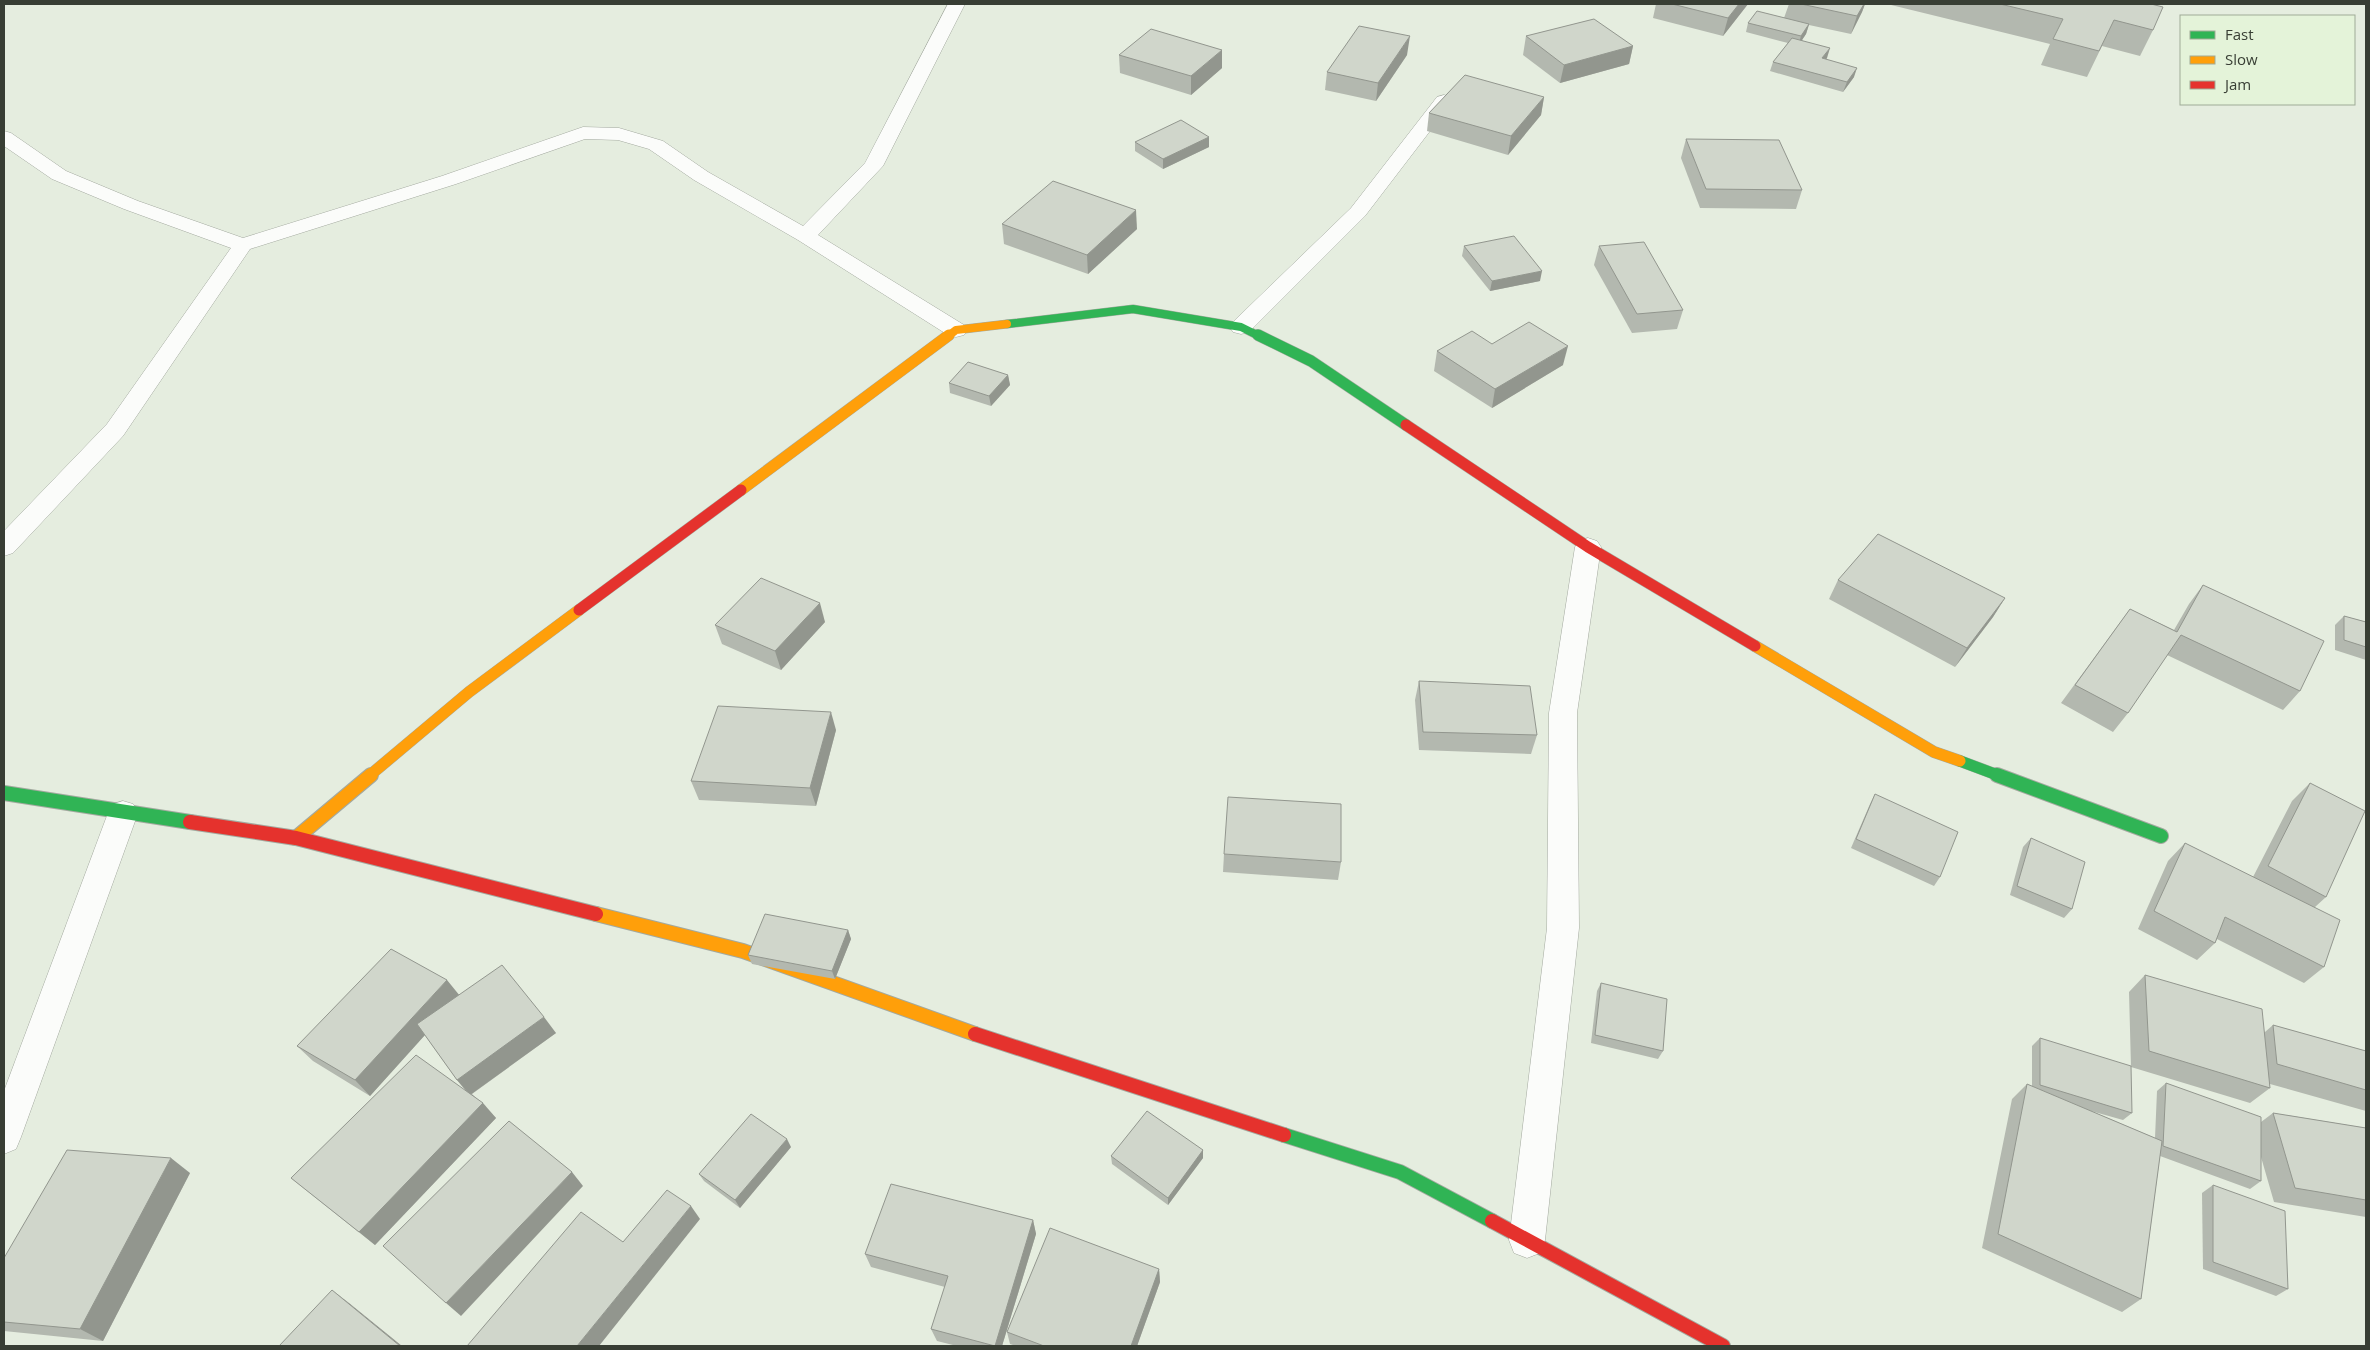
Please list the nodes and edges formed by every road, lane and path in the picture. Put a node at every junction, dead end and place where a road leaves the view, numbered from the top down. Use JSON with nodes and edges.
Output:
{"nodes":[{"id":1,"x":956,"y":4,"type":"edge"},
{"id":2,"x":1444,"y":101,"type":"edge"},
{"id":3,"x":4,"y":137,"type":"edge"},
{"id":4,"x":805,"y":236,"type":"junction"},
{"id":5,"x":243,"y":245,"type":"junction"},
{"id":6,"x":1241,"y":327,"type":"junction"},
{"id":7,"x":956,"y":330,"type":"junction"},
{"id":8,"x":4,"y":547,"type":"edge"},
{"id":9,"x":1588,"y":547,"type":"junction"},
{"id":10,"x":4,"y":793,"type":"edge"},
{"id":11,"x":123,"y":813,"type":"junction"},
{"id":12,"x":2161,"y":836,"type":"dead end"},
{"id":13,"x":296,"y":838,"type":"junction"},
{"id":14,"x":4,"y":1138,"type":"edge"},
{"id":15,"x":1527,"y":1240,"type":"junction"},
{"id":16,"x":1723,"y":1346,"type":"edge"}],
"edges":[{"from":1,"to":4,"type":"street"},
{"from":2,"to":6,"type":"street"},
{"from":3,"to":5,"type":"street"},
{"from":4,"to":5,"type":"street"},
{"from":4,"to":7,"type":"street"},
{"from":5,"to":8,"type":"street"},
{"from":6,"to":7,"type":"street"},
{"from":6,"to":9,"type":"street"},
{"from":7,"to":13,"type":"street"},
{"from":9,"to":12,"type":"street"},
{"from":9,"to":15,"type":"street"},
{"from":10,"to":11,"type":"street"},
{"from":11,"to":13,"type":"street"},
{"from":11,"to":14,"type":"street"},
{"from":13,"to":15,"type":"street"},
{"from":15,"to":16,"type":"street"}]}
